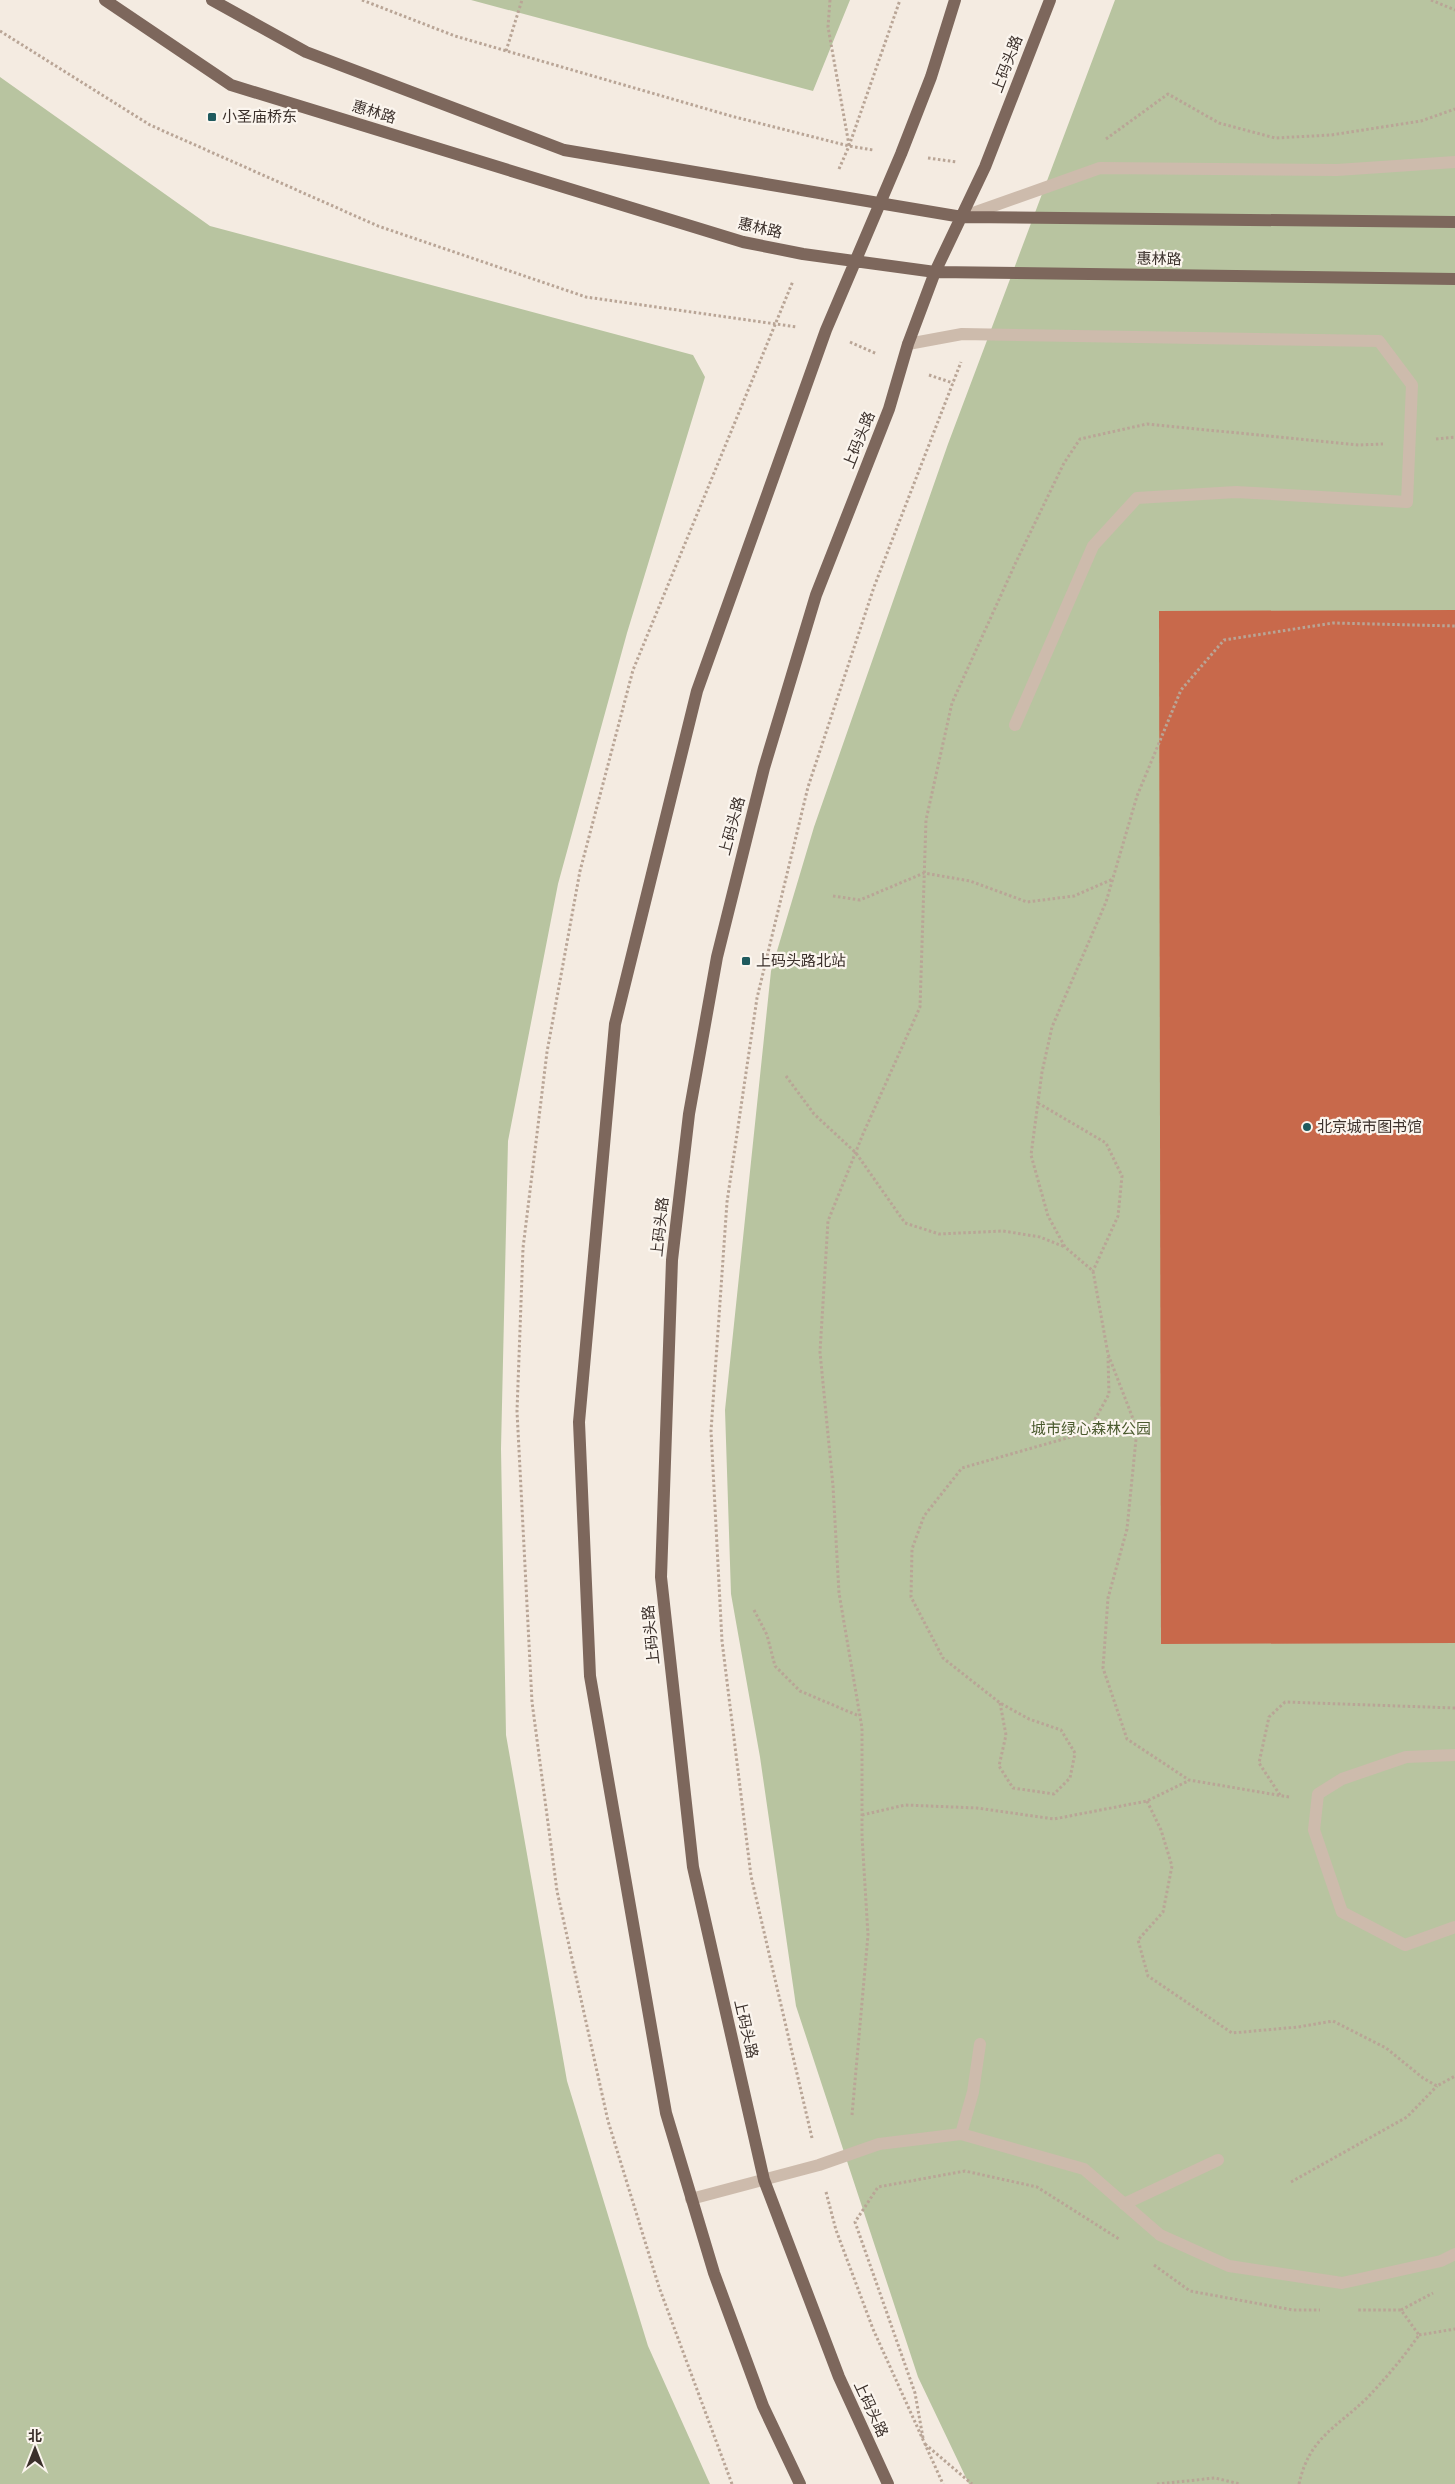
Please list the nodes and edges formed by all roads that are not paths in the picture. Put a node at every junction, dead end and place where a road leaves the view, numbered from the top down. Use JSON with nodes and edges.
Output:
{"nodes":[{"id":1,"x":105,"y":0,"type":"edge"},
{"id":2,"x":212,"y":0,"type":"edge"},
{"id":3,"x":955,"y":0,"type":"edge"},
{"id":4,"x":1050,"y":0,"type":"edge"},
{"id":5,"x":1455,"y":162,"type":"edge"},
{"id":6,"x":878,"y":204,"type":"junction"},
{"id":7,"x":962,"y":217,"type":"junction"},
{"id":8,"x":1455,"y":222,"type":"edge"},
{"id":9,"x":856,"y":261,"type":"junction"},
{"id":10,"x":935,"y":272,"type":"junction"},
{"id":11,"x":1455,"y":279,"type":"edge"},
{"id":12,"x":908,"y":344,"type":"junction"},
{"id":13,"x":1015,"y":725,"type":"dead end"},
{"id":14,"x":1455,"y":1755,"type":"edge"},
{"id":15,"x":1455,"y":1927,"type":"edge"},
{"id":16,"x":980,"y":2044,"type":"dead end"},
{"id":17,"x":961,"y":2134,"type":"junction"},
{"id":18,"x":1218,"y":2160,"type":"dead end"},
{"id":19,"x":764,"y":2180,"type":"junction"},
{"id":20,"x":691,"y":2199,"type":"junction"},
{"id":21,"x":1124,"y":2204,"type":"junction"},
{"id":22,"x":1455,"y":2254,"type":"edge"},
{"id":23,"x":800,"y":2484,"type":"edge"},
{"id":24,"x":888,"y":2484,"type":"edge"}],
"edges":[{"from":1,"to":9,"type":"main road","name":"惠林路"},
{"from":2,"to":6,"type":"main road","name":"惠林路"},
{"from":3,"to":6,"type":"main road"},
{"from":4,"to":7,"type":"main road","name":"上码头路"},
{"from":5,"to":7,"type":"lane"},
{"from":6,"to":7,"type":"main road","name":"惠林路"},
{"from":6,"to":9,"type":"main road"},
{"from":7,"to":8,"type":"main road","name":"惠林路"},
{"from":7,"to":10,"type":"main road","name":"上码头路"},
{"from":9,"to":10,"type":"main road","name":"惠林路"},
{"from":9,"to":20,"type":"main road"},
{"from":10,"to":11,"type":"main road","name":"惠林路"},
{"from":10,"to":12,"type":"main road","name":"上码头路"},
{"from":12,"to":13,"type":"lane"},
{"from":12,"to":19,"type":"main road","name":"上码头路"},
{"from":14,"to":15,"type":"lane"},
{"from":16,"to":17,"type":"lane"},
{"from":17,"to":19,"type":"lane"},
{"from":17,"to":21,"type":"lane"},
{"from":18,"to":21,"type":"lane"},
{"from":19,"to":20,"type":"lane"},
{"from":19,"to":24,"type":"main road","name":"上码头路"},
{"from":20,"to":23,"type":"main road"},
{"from":21,"to":22,"type":"lane"}]}
